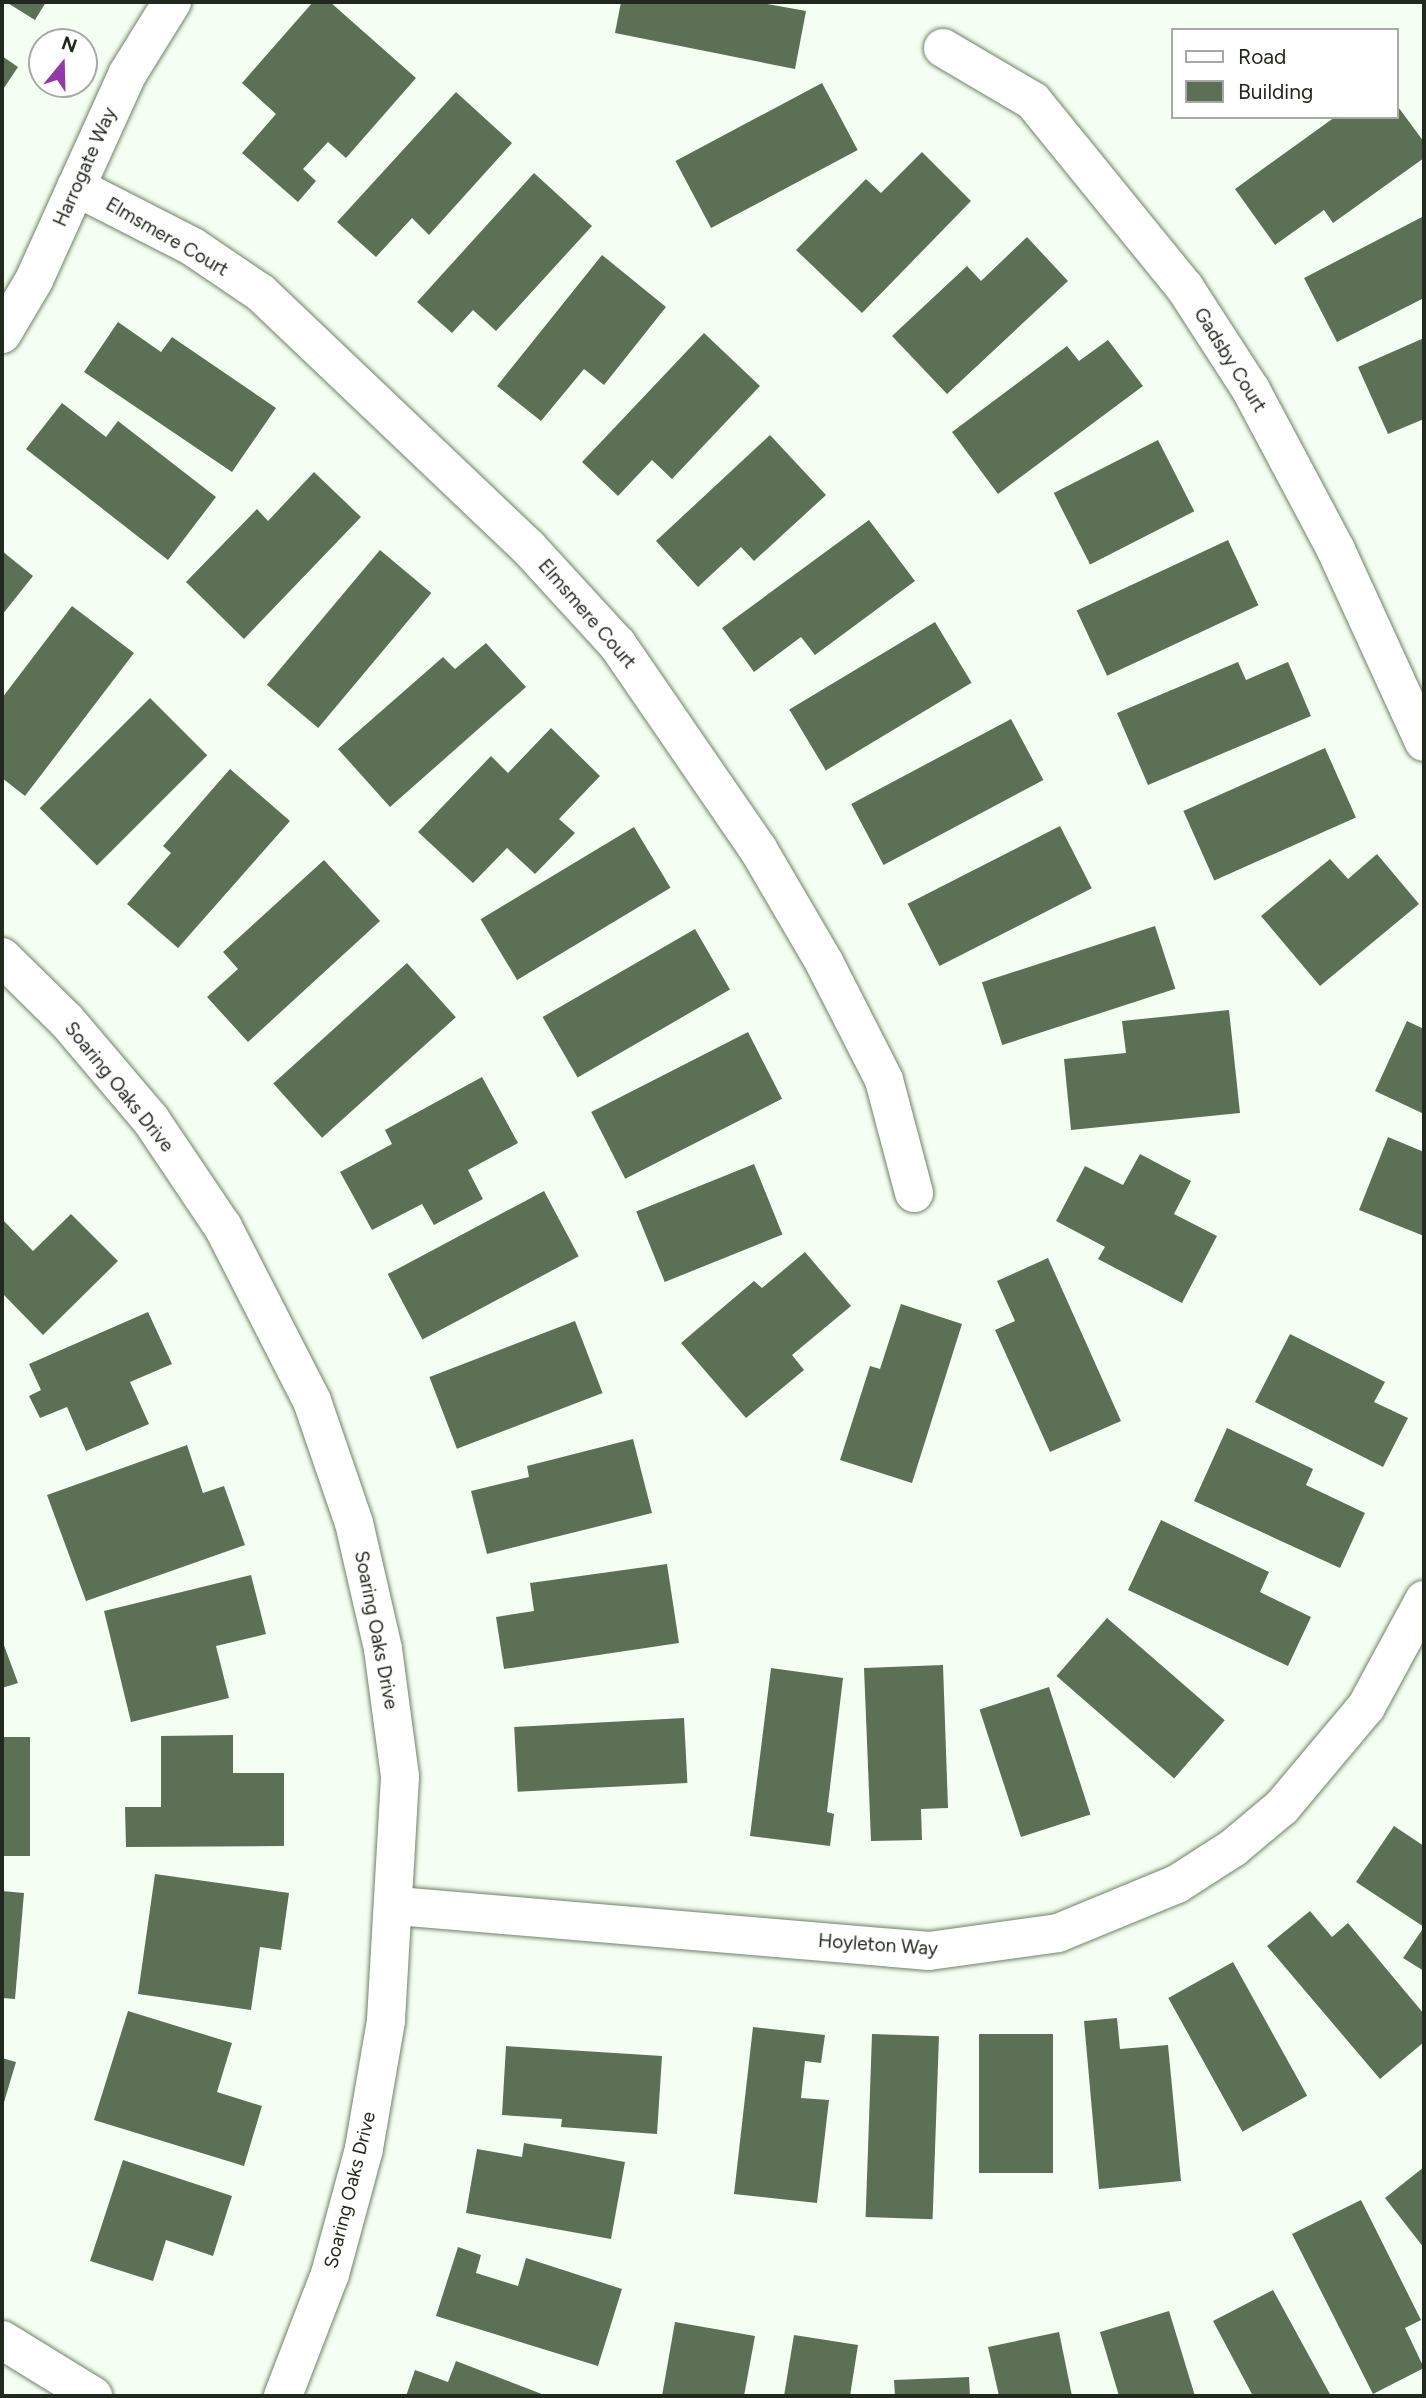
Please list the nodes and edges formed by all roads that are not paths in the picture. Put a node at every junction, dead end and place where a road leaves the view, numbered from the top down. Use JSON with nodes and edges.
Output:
{"nodes":[{"id":1,"x":172,"y":2,"type":"edge"},
{"id":2,"x":943,"y":48,"type":"dead end"},
{"id":3,"x":76,"y":187,"type":"junction"},
{"id":4,"x":2,"y":334,"type":"edge"},
{"id":5,"x":1424,"y":742,"type":"edge"},
{"id":6,"x":2,"y":957,"type":"edge"},
{"id":7,"x":914,"y":1193,"type":"dead end"},
{"id":8,"x":1424,"y":1600,"type":"edge"},
{"id":9,"x":397,"y":1906,"type":"junction"},
{"id":10,"x":2,"y":2340,"type":"edge"},
{"id":11,"x":93,"y":2396,"type":"edge"},
{"id":12,"x":283,"y":2396,"type":"edge"}],
"edges":[{"from":1,"to":3,"type":"street","name":"Harrogate Way"},
{"from":2,"to":5,"type":"street","name":"Gadsby Court"},
{"from":3,"to":4,"type":"street","name":"Harrogate Way"},
{"from":3,"to":7,"type":"street","name":"Elmsmere Court"},
{"from":6,"to":9,"type":"street","name":"Soaring Oaks Drive"},
{"from":8,"to":9,"type":"street","name":"Hoyleton Way"},
{"from":9,"to":12,"type":"street","name":"Soaring Oaks Drive"},
{"from":10,"to":11,"type":"street"}]}
